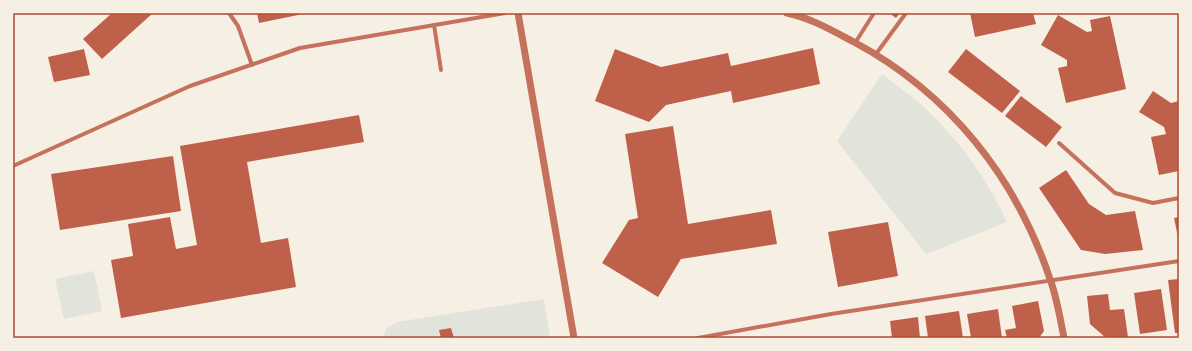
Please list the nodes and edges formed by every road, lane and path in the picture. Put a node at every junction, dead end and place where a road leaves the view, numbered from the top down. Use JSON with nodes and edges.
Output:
{"nodes":[{"id":1,"x":228,"y":13,"type":"edge"},
{"id":2,"x":505,"y":13,"type":"edge"},
{"id":3,"x":518,"y":13,"type":"edge"},
{"id":4,"x":787,"y":13,"type":"edge"},
{"id":5,"x":874,"y":13,"type":"edge"},
{"id":6,"x":906,"y":13,"type":"edge"},
{"id":7,"x":434,"y":25,"type":"junction"},
{"id":8,"x":854,"y":43,"type":"junction"},
{"id":9,"x":876,"y":54,"type":"junction"},
{"id":10,"x":252,"y":65,"type":"junction"},
{"id":11,"x":441,"y":70,"type":"dead end"},
{"id":12,"x":1059,"y":143,"type":"dead end"},
{"id":13,"x":13,"y":166,"type":"edge"},
{"id":14,"x":1179,"y":198,"type":"edge"},
{"id":15,"x":1179,"y":261,"type":"edge"},
{"id":16,"x":1051,"y":280,"type":"junction"},
{"id":17,"x":574,"y":338,"type":"edge"},
{"id":18,"x":698,"y":338,"type":"edge"},
{"id":19,"x":1064,"y":338,"type":"edge"}],
"edges":[{"from":1,"to":10,"type":"street"},
{"from":2,"to":7,"type":"street"},
{"from":3,"to":17,"type":"street"},
{"from":4,"to":8,"type":"street"},
{"from":5,"to":8,"type":"street"},
{"from":6,"to":9,"type":"street"},
{"from":7,"to":10,"type":"street"},
{"from":7,"to":11,"type":"street"},
{"from":8,"to":9,"type":"street"},
{"from":9,"to":16,"type":"street"},
{"from":10,"to":13,"type":"street"},
{"from":12,"to":14,"type":"street"},
{"from":15,"to":16,"type":"street"},
{"from":16,"to":18,"type":"street"},
{"from":16,"to":19,"type":"street"}]}
